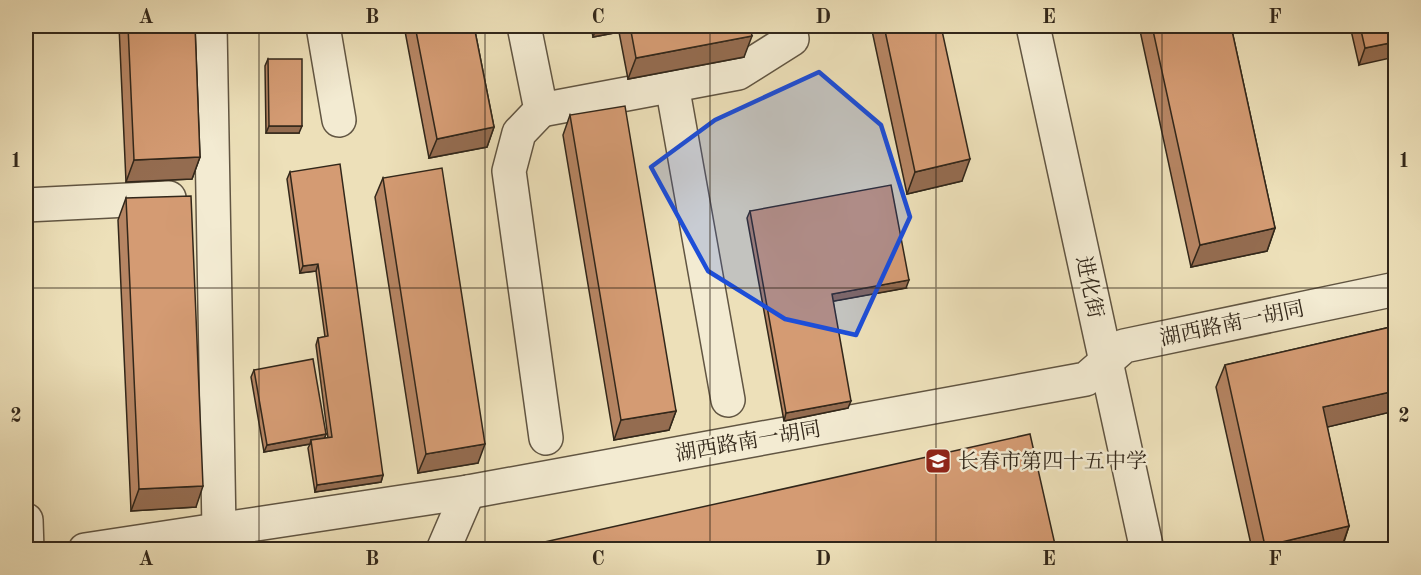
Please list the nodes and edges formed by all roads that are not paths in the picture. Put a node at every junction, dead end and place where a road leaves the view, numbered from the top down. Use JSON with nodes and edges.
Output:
{"nodes":[{"id":1,"x":210,"y":26,"type":"edge"},
{"id":2,"x":323,"y":26,"type":"edge"},
{"id":3,"x":524,"y":26,"type":"edge"},
{"id":4,"x":789,"y":26,"type":"edge"},
{"id":5,"x":1032,"y":26,"type":"edge"},
{"id":6,"x":672,"y":85,"type":"junction"},
{"id":7,"x":541,"y":110,"type":"junction"},
{"id":8,"x":339,"y":120,"type":"dead end"},
{"id":9,"x":213,"y":196,"type":"junction"},
{"id":10,"x":26,"y":205,"type":"edge"},
{"id":11,"x":1395,"y":289,"type":"edge"},
{"id":12,"x":1106,"y":361,"type":"junction"},
{"id":13,"x":728,"y":400,"type":"dead end"},
{"id":14,"x":546,"y":438,"type":"dead end"},
{"id":15,"x":468,"y":492,"type":"junction"},
{"id":16,"x":26,"y":520,"type":"edge"},
{"id":17,"x":213,"y":539,"type":"edge"},
{"id":18,"x":27,"y":549,"type":"edge"},
{"id":19,"x":85,"y":549,"type":"edge"},
{"id":20,"x":443,"y":549,"type":"edge"},
{"id":21,"x":1147,"y":549,"type":"edge"}],
"edges":[{"from":1,"to":9,"type":"street"},
{"from":2,"to":8,"type":"street"},
{"from":3,"to":7,"type":"street"},
{"from":4,"to":6,"type":"street"},
{"from":5,"to":12,"type":"street","name":"进化街"},
{"from":6,"to":7,"type":"street"},
{"from":6,"to":13,"type":"street"},
{"from":7,"to":14,"type":"street"},
{"from":9,"to":10,"type":"street"},
{"from":9,"to":17,"type":"street"},
{"from":11,"to":12,"type":"street","name":"湖西路南一胡同"},
{"from":12,"to":15,"type":"street","name":"湖西路南一胡同"},
{"from":12,"to":21,"type":"street","name":"进化街"},
{"from":15,"to":17,"type":"street","name":"湖西路南一胡同"},
{"from":15,"to":20,"type":"street"},
{"from":16,"to":18,"type":"street"},
{"from":17,"to":19,"type":"street","name":"湖西路南一胡同"}]}
